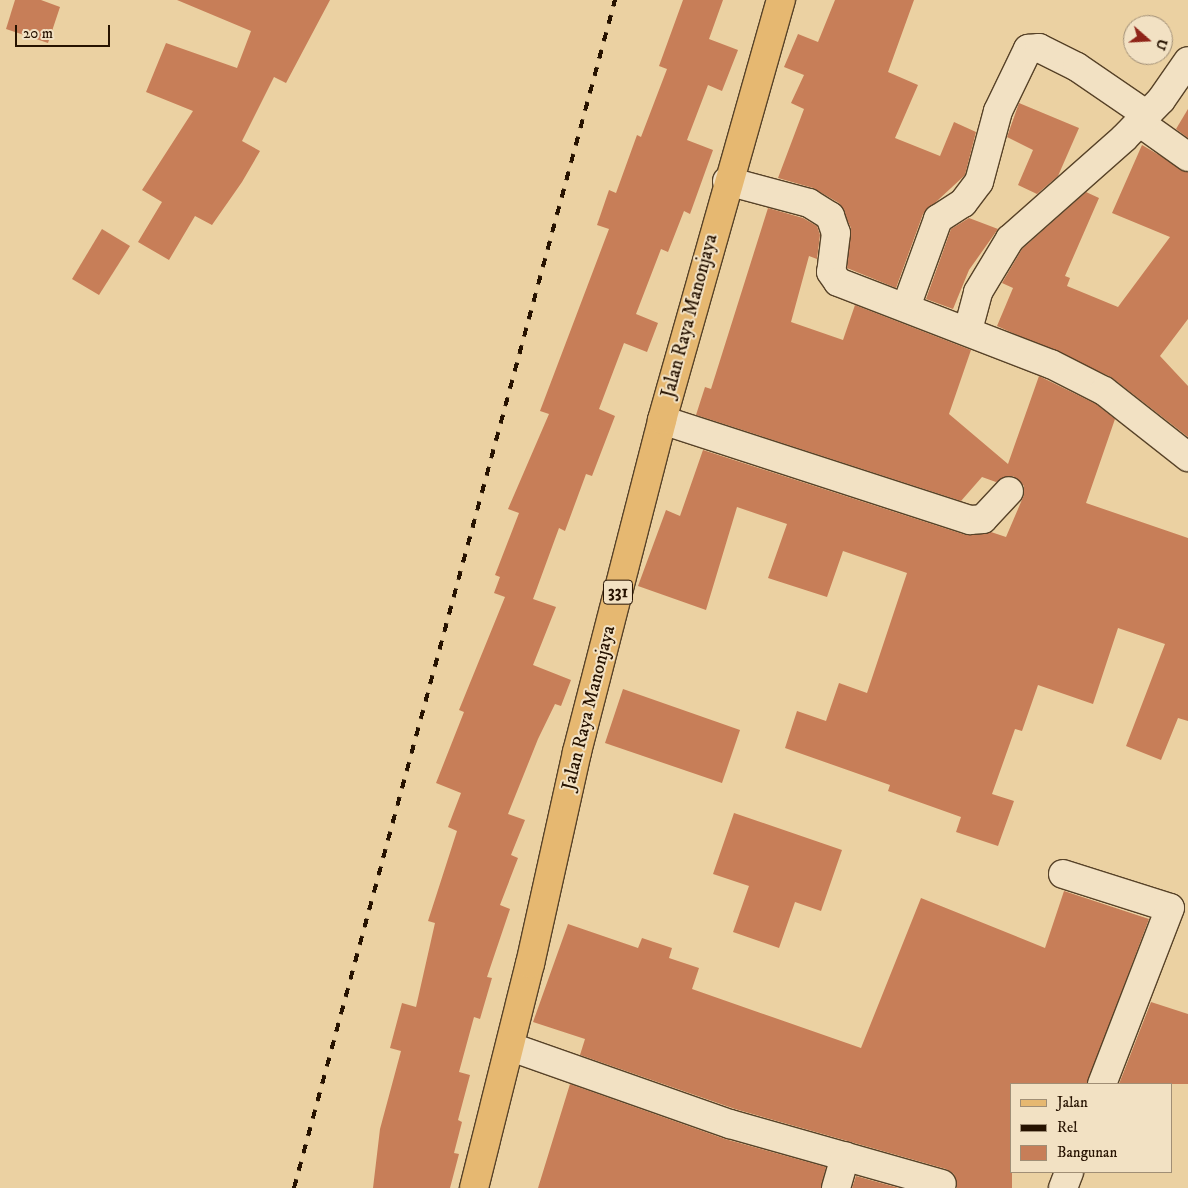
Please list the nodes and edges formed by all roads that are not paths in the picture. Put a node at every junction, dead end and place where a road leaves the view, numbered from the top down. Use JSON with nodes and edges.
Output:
{"nodes":[{"id":1,"x":781,"y":0,"type":"edge"},
{"id":2,"x":1188,"y":61,"type":"edge"},
{"id":3,"x":1143,"y":119,"type":"junction"},
{"id":4,"x":1188,"y":157,"type":"edge"},
{"id":5,"x":727,"y":181,"type":"junction"},
{"id":6,"x":906,"y":307,"type":"junction"},
{"id":7,"x":968,"y":330,"type":"junction"},
{"id":8,"x":662,"y":420,"type":"junction"},
{"id":9,"x":1188,"y":457,"type":"edge"},
{"id":10,"x":1009,"y":491,"type":"dead end"},
{"id":11,"x":1063,"y":874,"type":"dead end"},
{"id":12,"x":510,"y":1047,"type":"junction"},
{"id":13,"x":1102,"y":1083,"type":"edge"},
{"id":14,"x":845,"y":1156,"type":"junction"},
{"id":15,"x":1069,"y":1173,"type":"edge"},
{"id":16,"x":942,"y":1184,"type":"dead end"},
{"id":17,"x":474,"y":1188,"type":"edge"},
{"id":18,"x":836,"y":1188,"type":"edge"},
{"id":19,"x":1063,"y":1188,"type":"edge"}],
"edges":[{"from":1,"to":5,"type":"main road","name":"Jalan Raya Manonjaya","number":"331"},
{"from":2,"to":3,"type":"street"},
{"from":3,"to":4,"type":"street"},
{"from":3,"to":6,"type":"street"},
{"from":3,"to":7,"type":"street"},
{"from":5,"to":6,"type":"street"},
{"from":5,"to":8,"type":"main road","name":"Jalan Raya Manonjaya","number":"331"},
{"from":6,"to":7,"type":"street"},
{"from":7,"to":9,"type":"street"},
{"from":8,"to":10,"type":"street"},
{"from":8,"to":12,"type":"main road","name":"Jalan Raya Manonjaya","number":"331"},
{"from":11,"to":13,"type":"street"},
{"from":12,"to":14,"type":"street"},
{"from":12,"to":17,"type":"main road","name":"Jalan Raya Manonjaya","number":"331"},
{"from":14,"to":16,"type":"street"},
{"from":14,"to":18,"type":"street"},
{"from":15,"to":19,"type":"street"}]}
